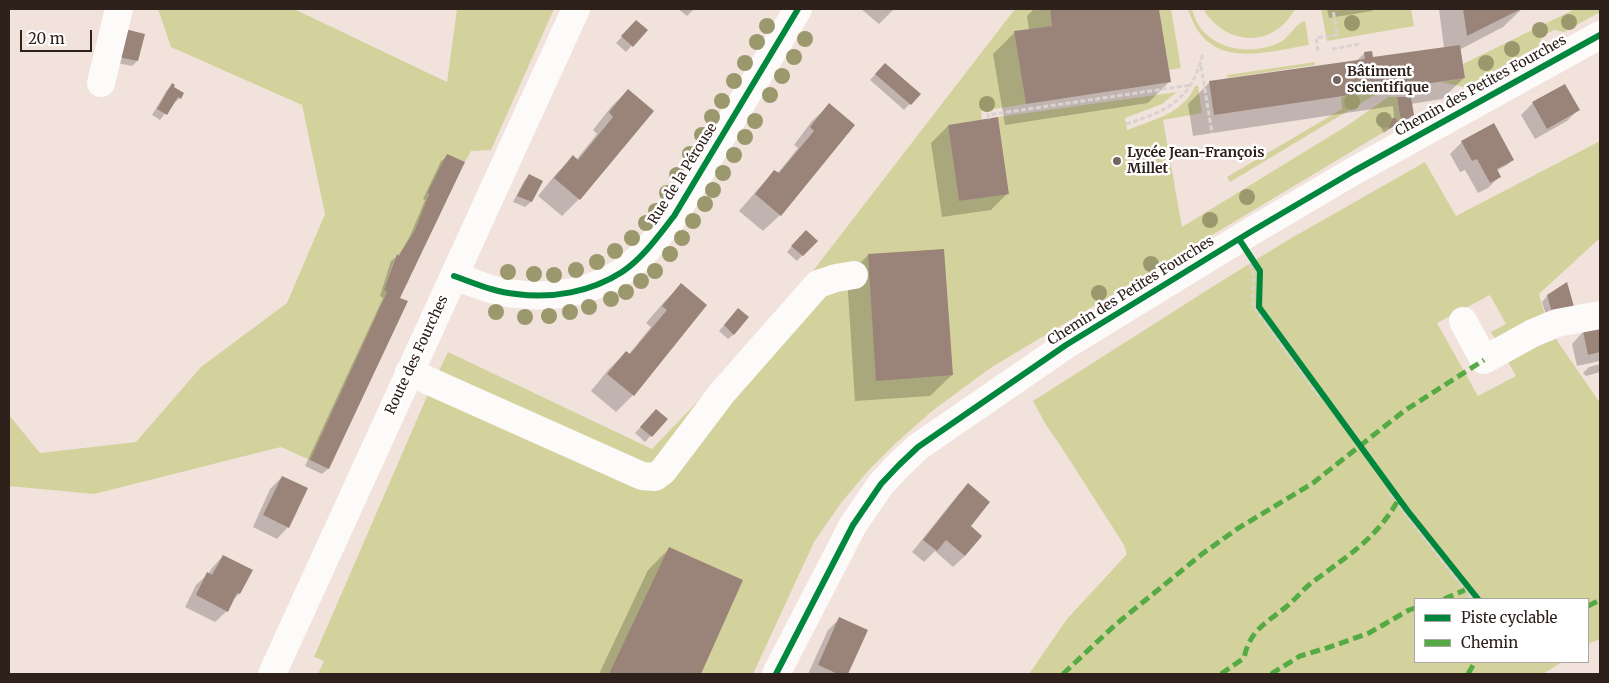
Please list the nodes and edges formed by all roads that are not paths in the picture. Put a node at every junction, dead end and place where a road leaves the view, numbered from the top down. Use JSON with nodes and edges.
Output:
{"nodes":[{"id":1,"x":119,"y":9,"type":"edge"},
{"id":2,"x":576,"y":9,"type":"edge"},
{"id":3,"x":798,"y":9,"type":"edge"},
{"id":4,"x":1600,"y":35,"type":"edge"},
{"id":5,"x":101,"y":83,"type":"dead end"},
{"id":6,"x":854,"y":275,"type":"dead end"},
{"id":7,"x":454,"y":276,"type":"junction"},
{"id":8,"x":1600,"y":315,"type":"edge"},
{"id":9,"x":1463,"y":321,"type":"dead end"},
{"id":10,"x":409,"y":372,"type":"junction"},
{"id":11,"x":278,"y":672,"type":"edge"},
{"id":12,"x":776,"y":674,"type":"edge"}],
"edges":[{"from":1,"to":5,"type":"street"},
{"from":2,"to":7,"type":"street","name":"Route des Fourches"},
{"from":3,"to":7,"type":"street","name":"Rue de la Pérouse"},
{"from":4,"to":12,"type":"street","name":"Chemin des Petites Fourches"},
{"from":6,"to":10,"type":"street"},
{"from":7,"to":10,"type":"street","name":"Route des Fourches"},
{"from":8,"to":9,"type":"street"},
{"from":10,"to":11,"type":"street","name":"Route des Fourches"}]}
